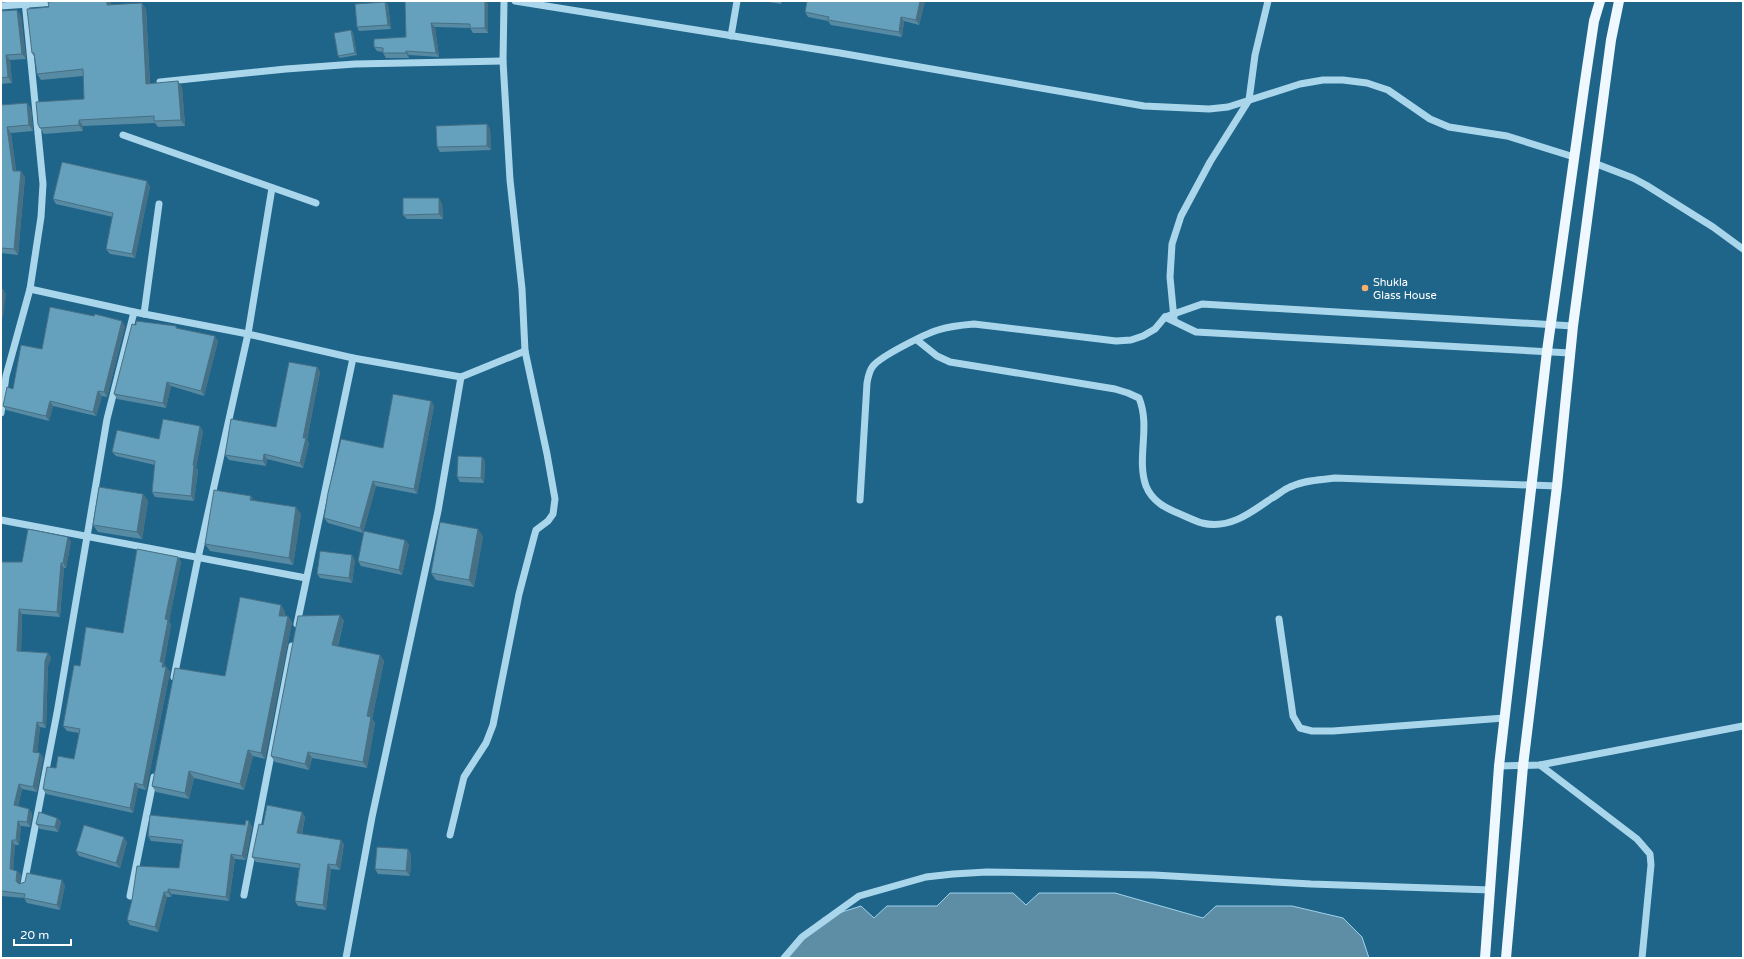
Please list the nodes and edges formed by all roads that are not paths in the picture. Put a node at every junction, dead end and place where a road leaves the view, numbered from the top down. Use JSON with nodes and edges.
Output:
{"nodes":[{"id":1,"x":504,"y":1,"type":"edge"},
{"id":2,"x":516,"y":1,"type":"edge"},
{"id":3,"x":736,"y":1,"type":"edge"},
{"id":4,"x":1268,"y":1,"type":"edge"},
{"id":5,"x":1600,"y":1,"type":"edge"},
{"id":6,"x":1619,"y":1,"type":"edge"},
{"id":7,"x":64,"y":2,"type":"edge"},
{"id":8,"x":25,"y":3,"type":"edge"},
{"id":9,"x":1,"y":6,"type":"edge"},
{"id":10,"x":731,"y":36,"type":"junction"},
{"id":11,"x":502,"y":61,"type":"junction"},
{"id":12,"x":160,"y":82,"type":"edge"},
{"id":13,"x":1249,"y":100,"type":"junction"},
{"id":14,"x":123,"y":135,"type":"dead end"},
{"id":15,"x":1574,"y":157,"type":"junction"},
{"id":16,"x":1594,"y":163,"type":"junction"},
{"id":17,"x":272,"y":188,"type":"junction"},
{"id":18,"x":316,"y":203,"type":"dead end"},
{"id":19,"x":159,"y":204,"type":"dead end"},
{"id":20,"x":1743,"y":249,"type":"edge"},
{"id":21,"x":30,"y":289,"type":"junction"},
{"id":22,"x":134,"y":312,"type":"junction"},
{"id":23,"x":144,"y":314,"type":"junction"},
{"id":24,"x":1174,"y":318,"type":"junction"},
{"id":25,"x":1550,"y":324,"type":"junction"},
{"id":26,"x":1573,"y":326,"type":"junction"},
{"id":27,"x":248,"y":334,"type":"junction"},
{"id":28,"x":917,"y":340,"type":"junction"},
{"id":29,"x":525,"y":351,"type":"junction"},
{"id":30,"x":1547,"y":352,"type":"junction"},
{"id":31,"x":1570,"y":353,"type":"junction"},
{"id":32,"x":353,"y":358,"type":"junction"},
{"id":33,"x":10,"y":362,"type":"junction"},
{"id":34,"x":1,"y":364,"type":"edge"},
{"id":35,"x":461,"y":377,"type":"junction"},
{"id":36,"x":1,"y":413,"type":"edge"},
{"id":37,"x":1531,"y":485,"type":"junction"},
{"id":38,"x":1557,"y":486,"type":"junction"},
{"id":39,"x":860,"y":500,"type":"dead end"},
{"id":40,"x":1,"y":520,"type":"edge"},
{"id":41,"x":88,"y":536,"type":"junction"},
{"id":42,"x":198,"y":558,"type":"junction"},
{"id":43,"x":306,"y":578,"type":"junction"},
{"id":44,"x":1279,"y":619,"type":"dead end"},
{"id":45,"x":295,"y":632,"type":"edge"},
{"id":46,"x":294,"y":640,"type":"edge"},
{"id":47,"x":173,"y":681,"type":"edge"},
{"id":48,"x":1504,"y":718,"type":"junction"},
{"id":49,"x":1743,"y":726,"type":"edge"},
{"id":50,"x":1540,"y":765,"type":"junction"},
{"id":51,"x":156,"y":766,"type":"edge"},
{"id":52,"x":1499,"y":766,"type":"junction"},
{"id":53,"x":1523,"y":766,"type":"junction"},
{"id":54,"x":450,"y":835,"type":"dead end"},
{"id":55,"x":24,"y":884,"type":"edge"},
{"id":56,"x":1490,"y":890,"type":"junction"},
{"id":57,"x":244,"y":894,"type":"dead end"},
{"id":58,"x":130,"y":896,"type":"dead end"},
{"id":59,"x":346,"y":958,"type":"edge"},
{"id":60,"x":784,"y":958,"type":"edge"},
{"id":61,"x":1486,"y":958,"type":"edge"},
{"id":62,"x":1506,"y":958,"type":"edge"},
{"id":63,"x":1642,"y":958,"type":"edge"}],
"edges":[{"from":1,"to":11,"type":"street"},
{"from":2,"to":10,"type":"street"},
{"from":3,"to":10,"type":"street"},
{"from":4,"to":13,"type":"street"},
{"from":5,"to":15,"type":"main road"},
{"from":6,"to":16,"type":"main road"},
{"from":7,"to":8,"type":"street"},
{"from":8,"to":9,"type":"street"},
{"from":8,"to":21,"type":"street"},
{"from":10,"to":13,"type":"street"},
{"from":11,"to":12,"type":"street"},
{"from":11,"to":29,"type":"street"},
{"from":13,"to":15,"type":"street"},
{"from":13,"to":24,"type":"street"},
{"from":14,"to":17,"type":"street"},
{"from":15,"to":25,"type":"main road"},
{"from":16,"to":20,"type":"street"},
{"from":16,"to":26,"type":"main road"},
{"from":17,"to":18,"type":"street"},
{"from":17,"to":27,"type":"street"},
{"from":19,"to":23,"type":"street"},
{"from":21,"to":22,"type":"street"},
{"from":21,"to":33,"type":"street"},
{"from":22,"to":23,"type":"street"},
{"from":22,"to":41,"type":"street"},
{"from":23,"to":27,"type":"street"},
{"from":24,"to":25,"type":"street"},
{"from":24,"to":28,"type":"street"},
{"from":24,"to":30,"type":"street"},
{"from":25,"to":26,"type":"street"},
{"from":25,"to":30,"type":"main road"},
{"from":26,"to":31,"type":"main road"},
{"from":27,"to":32,"type":"street"},
{"from":27,"to":42,"type":"street"},
{"from":28,"to":37,"type":"street"},
{"from":28,"to":39,"type":"street"},
{"from":29,"to":35,"type":"street"},
{"from":29,"to":54,"type":"street"},
{"from":30,"to":31,"type":"street"},
{"from":30,"to":37,"type":"main road"},
{"from":31,"to":38,"type":"main road"},
{"from":32,"to":35,"type":"street"},
{"from":32,"to":43,"type":"street"},
{"from":33,"to":34,"type":"street"},
{"from":33,"to":36,"type":"street"},
{"from":35,"to":59,"type":"street"},
{"from":37,"to":38,"type":"street"},
{"from":37,"to":48,"type":"main road"},
{"from":38,"to":53,"type":"main road"},
{"from":40,"to":41,"type":"street"},
{"from":41,"to":42,"type":"street"},
{"from":41,"to":55,"type":"street"},
{"from":42,"to":43,"type":"street"},
{"from":42,"to":47,"type":"street"},
{"from":43,"to":45,"type":"street"},
{"from":44,"to":48,"type":"street"},
{"from":46,"to":57,"type":"street"},
{"from":48,"to":52,"type":"main road"},
{"from":49,"to":50,"type":"street"},
{"from":50,"to":53,"type":"street"},
{"from":50,"to":63,"type":"street"},
{"from":51,"to":58,"type":"street"},
{"from":52,"to":53,"type":"street"},
{"from":52,"to":56,"type":"main road"},
{"from":53,"to":62,"type":"main road"},
{"from":56,"to":60,"type":"street"},
{"from":56,"to":61,"type":"main road"}]}
